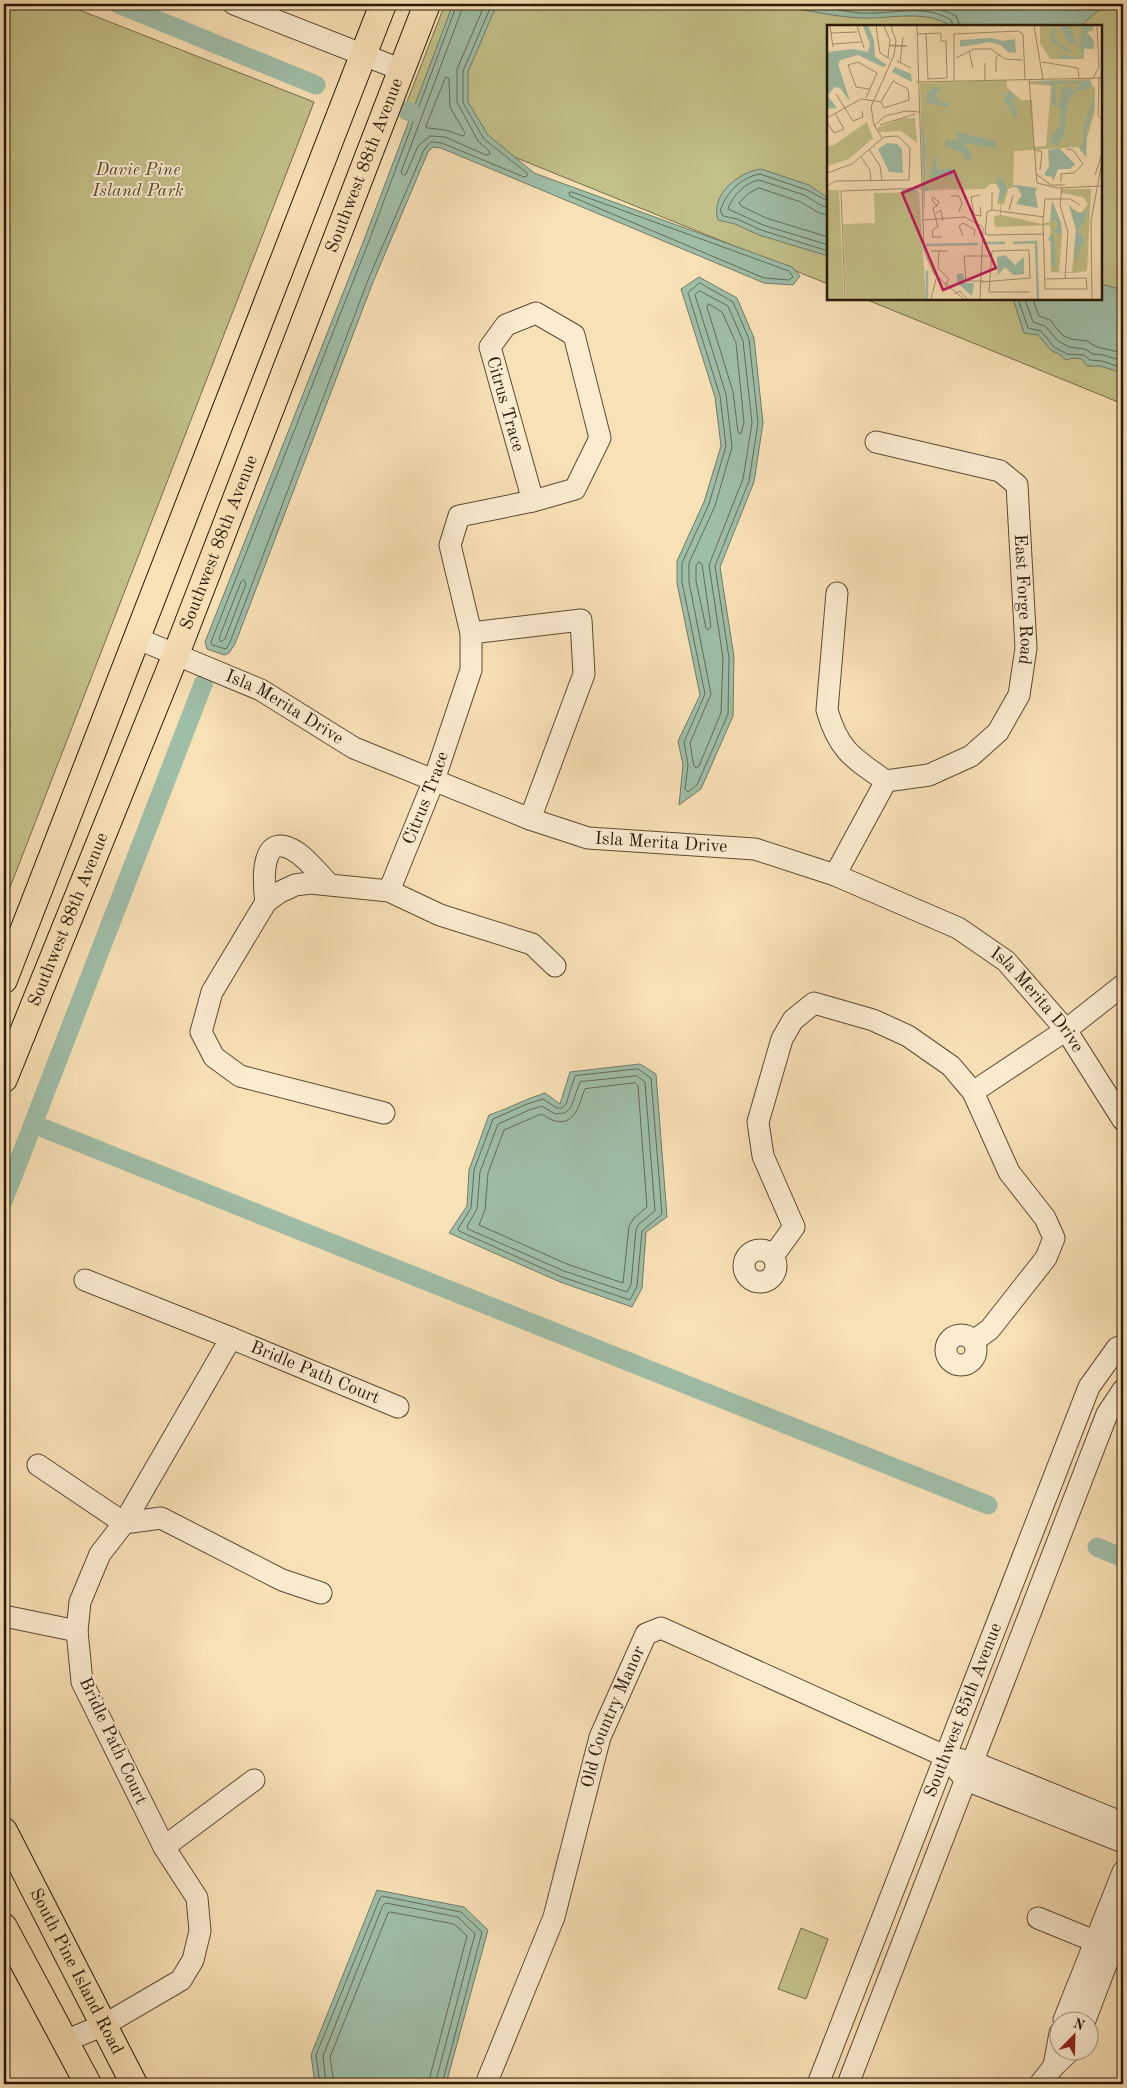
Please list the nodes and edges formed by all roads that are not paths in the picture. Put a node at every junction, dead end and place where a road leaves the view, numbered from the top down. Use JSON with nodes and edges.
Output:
{"nodes":[{"id":1,"x":234,"y":4,"type":"edge"},
{"id":2,"x":384,"y":4,"type":"edge"},
{"id":3,"x":427,"y":4,"type":"edge"},
{"id":4,"x":364,"y":56,"type":"junction"},
{"id":5,"x":402,"y":70,"type":"junction"},
{"id":6,"x":876,"y":442,"type":"dead end"},
{"id":7,"x":533,"y":501,"type":"junction"},
{"id":8,"x":837,"y":593,"type":"dead end"},
{"id":9,"x":471,"y":633,"type":"junction"},
{"id":10,"x":136,"y":638,"type":"junction"},
{"id":11,"x":176,"y":654,"type":"junction"},
{"id":12,"x":434,"y":780,"type":"junction"},
{"id":13,"x":886,"y":781,"type":"junction"},
{"id":14,"x":530,"y":819,"type":"junction"},
{"id":15,"x":835,"y":875,"type":"junction"},
{"id":16,"x":329,"y":884,"type":"junction"},
{"id":17,"x":389,"y":891,"type":"junction"},
{"id":18,"x":266,"y":902,"type":"junction"},
{"id":19,"x":555,"y":966,"type":"dead end"},
{"id":20,"x":4,"y":980,"type":"edge"},
{"id":21,"x":1123,"y":985,"type":"edge"},
{"id":22,"x":1066,"y":1030,"type":"junction"},
{"id":23,"x":4,"y":1079,"type":"edge"},
{"id":24,"x":973,"y":1092,"type":"junction"},
{"id":25,"x":384,"y":1113,"type":"dead end"},
{"id":26,"x":1123,"y":1120,"type":"edge"},
{"id":27,"x":773,"y":1256,"type":"dead end"},
{"id":28,"x":85,"y":1280,"type":"dead end"},
{"id":29,"x":231,"y":1338,"type":"junction"},
{"id":30,"x":974,"y":1341,"type":"dead end"},
{"id":31,"x":1123,"y":1346,"type":"edge"},
{"id":32,"x":1123,"y":1390,"type":"edge"},
{"id":33,"x":398,"y":1407,"type":"dead end"},
{"id":34,"x":38,"y":1465,"type":"dead end"},
{"id":35,"x":124,"y":1522,"type":"junction"},
{"id":36,"x":321,"y":1593,"type":"dead end"},
{"id":37,"x":4,"y":1616,"type":"edge"},
{"id":38,"x":77,"y":1631,"type":"junction"},
{"id":39,"x":946,"y":1757,"type":"junction"},
{"id":40,"x":969,"y":1771,"type":"junction"},
{"id":41,"x":254,"y":1780,"type":"dead end"},
{"id":42,"x":1123,"y":1824,"type":"edge"},
{"id":43,"x":4,"y":1831,"type":"edge"},
{"id":44,"x":1123,"y":1842,"type":"edge"},
{"id":45,"x":164,"y":1847,"type":"junction"},
{"id":46,"x":1123,"y":1872,"type":"edge"},
{"id":47,"x":1038,"y":1918,"type":"dead end"},
{"id":48,"x":1123,"y":1920,"type":"edge"},
{"id":49,"x":4,"y":1927,"type":"edge"},
{"id":50,"x":1104,"y":1945,"type":"junction"},
{"id":51,"x":1069,"y":2010,"type":"edge"},
{"id":52,"x":1088,"y":2010,"type":"edge"},
{"id":53,"x":104,"y":2025,"type":"junction"},
{"id":54,"x":65,"y":2041,"type":"junction"},
{"id":55,"x":1055,"y":2060,"type":"edge"},
{"id":56,"x":1060,"y":2060,"type":"edge"},
{"id":57,"x":1054,"y":2066,"type":"junction"},
{"id":58,"x":88,"y":2084,"type":"edge"},
{"id":59,"x":134,"y":2084,"type":"edge"},
{"id":60,"x":489,"y":2084,"type":"edge"},
{"id":61,"x":818,"y":2084,"type":"edge"},
{"id":62,"x":848,"y":2084,"type":"edge"},
{"id":63,"x":1040,"y":2084,"type":"edge"}],
"edges":[{"from":1,"to":4,"type":"street"},
{"from":2,"to":4,"type":"main road","name":"Southwest 88th Avenue"},
{"from":3,"to":5,"type":"main road","name":"Southwest 88th Avenue"},
{"from":4,"to":5,"type":"street"},
{"from":4,"to":10,"type":"main road","name":"Southwest 88th Avenue"},
{"from":5,"to":11,"type":"main road","name":"Southwest 88th Avenue"},
{"from":6,"to":13,"type":"street","name":"East Forge Road"},
{"from":7,"to":7,"type":"street","name":"Citrus Trace"},
{"from":7,"to":9,"type":"street","name":"Citrus Trace"},
{"from":8,"to":13,"type":"street"},
{"from":9,"to":12,"type":"street","name":"Citrus Trace"},
{"from":9,"to":14,"type":"street"},
{"from":10,"to":11,"type":"street","name":"Isla Merita Drive"},
{"from":10,"to":20,"type":"main road","name":"Southwest 88th Avenue"},
{"from":11,"to":12,"type":"street","name":"Isla Merita Drive"},
{"from":11,"to":23,"type":"main road","name":"Southwest 88th Avenue"},
{"from":12,"to":14,"type":"street","name":"Isla Merita Drive"},
{"from":12,"to":17,"type":"street","name":"Citrus Trace"},
{"from":13,"to":15,"type":"street"},
{"from":14,"to":15,"type":"street","name":"Isla Merita Drive"},
{"from":15,"to":22,"type":"street","name":"Isla Merita Drive"},
{"from":16,"to":17,"type":"street"},
{"from":16,"to":18,"type":"street"},
{"from":16,"to":18,"type":"street"},
{"from":17,"to":19,"type":"street"},
{"from":18,"to":25,"type":"street"},
{"from":21,"to":22,"type":"street"},
{"from":22,"to":24,"type":"street"},
{"from":22,"to":26,"type":"street","name":"Isla Merita Drive"},
{"from":24,"to":27,"type":"street"},
{"from":24,"to":30,"type":"street"},
{"from":28,"to":29,"type":"street","name":"Bridle Path Court"},
{"from":29,"to":33,"type":"street","name":"Bridle Path Court"},
{"from":29,"to":35,"type":"street","name":"Bridle Path Court"},
{"from":31,"to":39,"type":"street","name":"Southwest 85th Avenue"},
{"from":32,"to":40,"type":"street","name":"Southwest 85th Avenue"},
{"from":34,"to":35,"type":"street"},
{"from":35,"to":36,"type":"street"},
{"from":35,"to":38,"type":"street","name":"Bridle Path Court"},
{"from":37,"to":38,"type":"street"},
{"from":38,"to":45,"type":"street","name":"Bridle Path Court"},
{"from":39,"to":40,"type":"street"},
{"from":39,"to":60,"type":"street","name":"Old Country Manor"},
{"from":39,"to":61,"type":"street","name":"Southwest 85th Avenue"},
{"from":40,"to":42,"type":"street"},
{"from":40,"to":44,"type":"street"},
{"from":40,"to":62,"type":"street","name":"Southwest 85th Avenue"},
{"from":41,"to":45,"type":"street"},
{"from":43,"to":53,"type":"main road","name":"South Pine Island Road"},
{"from":45,"to":53,"type":"street","name":"Bridle Path Court"},
{"from":46,"to":50,"type":"street"},
{"from":47,"to":50,"type":"street"},
{"from":48,"to":50,"type":"street"},
{"from":49,"to":54,"type":"main road"},
{"from":50,"to":51,"type":"street"},
{"from":50,"to":52,"type":"street"},
{"from":53,"to":54,"type":"street","name":"Bridle Path Court"},
{"from":53,"to":59,"type":"main road","name":"South Pine Island Road"},
{"from":54,"to":58,"type":"main road"},
{"from":55,"to":57,"type":"street"},
{"from":56,"to":57,"type":"street"},
{"from":57,"to":63,"type":"street"}]}
